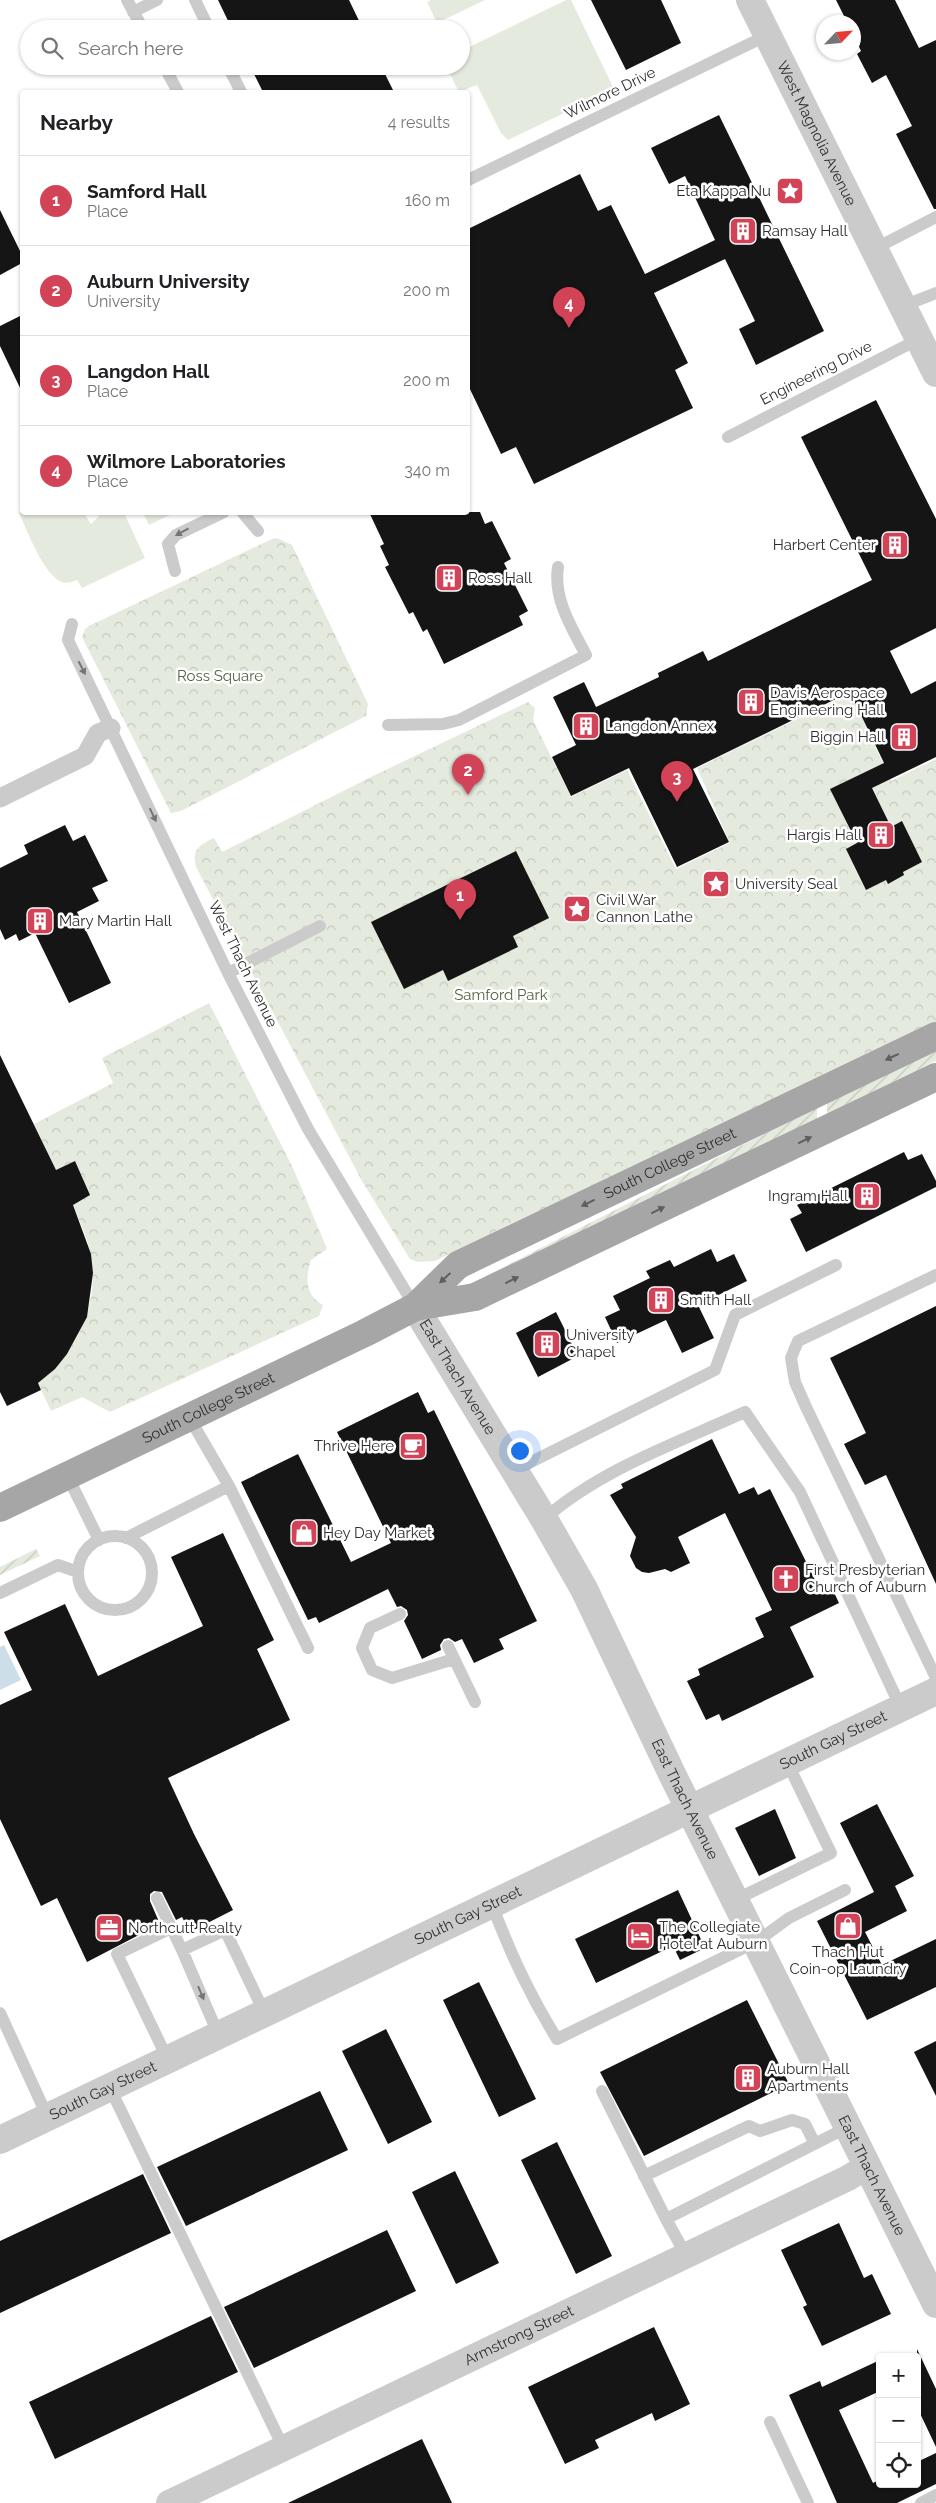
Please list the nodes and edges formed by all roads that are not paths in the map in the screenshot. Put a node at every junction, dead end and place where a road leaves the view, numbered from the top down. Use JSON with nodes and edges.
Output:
{"nodes":[{"id":1,"x":127,"y":0,"type":"edge"},
{"id":2,"x":157,"y":0,"type":"edge"},
{"id":3,"x":195,"y":0,"type":"edge"},
{"id":4,"x":750,"y":0,"type":"edge"},
{"id":5,"x":133,"y":12,"type":"junction"},
{"id":6,"x":138,"y":20,"type":"edge"},
{"id":7,"x":205,"y":20,"type":"edge"},
{"id":8,"x":768,"y":34,"type":"junction"},
{"id":9,"x":169,"y":75,"type":"edge"},
{"id":10,"x":232,"y":75,"type":"edge"},
{"id":11,"x":177,"y":90,"type":"edge"},
{"id":12,"x":240,"y":90,"type":"edge"},
{"id":13,"x":470,"y":179,"type":"edge"},
{"id":14,"x":936,"y":217,"type":"edge"},
{"id":15,"x":874,"y":249,"type":"junction"},
{"id":16,"x":936,"y":293,"type":"edge"},
{"id":17,"x":903,"y":306,"type":"junction"},
{"id":18,"x":919,"y":339,"type":"junction"},
{"id":19,"x":936,"y":373,"type":"edge"},
{"id":20,"x":728,"y":437,"type":"dead end"},
{"id":21,"x":218,"y":515,"type":"edge"},
{"id":22,"x":245,"y":515,"type":"edge"},
{"id":23,"x":258,"y":531,"type":"dead end"},
{"id":24,"x":558,"y":567,"type":"dead end"},
{"id":25,"x":175,"y":571,"type":"dead end"},
{"id":26,"x":72,"y":624,"type":"dead end"},
{"id":27,"x":388,"y":725,"type":"dead end"},
{"id":28,"x":111,"y":728,"type":"junction"},
{"id":29,"x":0,"y":798,"type":"edge"},
{"id":30,"x":320,"y":926,"type":"dead end"},
{"id":31,"x":228,"y":973,"type":"junction"},
{"id":32,"x":936,"y":1036,"type":"edge"},
{"id":33,"x":936,"y":1077,"type":"edge"},
{"id":34,"x":836,"y":1265,"type":"dead end"},
{"id":35,"x":936,"y":1275,"type":"edge"},
{"id":36,"x":415,"y":1306,"type":"junction"},
{"id":37,"x":189,"y":1417,"type":"junction"},
{"id":38,"x":514,"y":1470,"type":"junction"},
{"id":39,"x":67,"y":1476,"type":"junction"},
{"id":40,"x":229,"y":1486,"type":"junction"},
{"id":41,"x":0,"y":1508,"type":"edge"},
{"id":42,"x":544,"y":1519,"type":"junction"},
{"id":43,"x":126,"y":1538,"type":"junction"},
{"id":44,"x":99,"y":1540,"type":"junction"},
{"id":45,"x":78,"y":1572,"type":"junction"},
{"id":46,"x":0,"y":1593,"type":"edge"},
{"id":47,"x":400,"y":1614,"type":"dead end"},
{"id":48,"x":448,"y":1646,"type":"dead end"},
{"id":49,"x":308,"y":1648,"type":"dead end"},
{"id":50,"x":454,"y":1659,"type":"junction"},
{"id":51,"x":936,"y":1678,"type":"edge"},
{"id":52,"x":936,"y":1691,"type":"edge"},
{"id":53,"x":475,"y":1702,"type":"dead end"},
{"id":54,"x":901,"y":1708,"type":"junction"},
{"id":55,"x":787,"y":1762,"type":"junction"},
{"id":56,"x":690,"y":1809,"type":"junction"},
{"id":57,"x":844,"y":1890,"type":"dead end"},
{"id":58,"x":157,"y":1898,"type":"dead end"},
{"id":59,"x":735,"y":1900,"type":"junction"},
{"id":60,"x":492,"y":1906,"type":"junction"},
{"id":61,"x":171,"y":1928,"type":"junction"},
{"id":62,"x":756,"y":1942,"type":"junction"},
{"id":63,"x":182,"y":1950,"type":"junction"},
{"id":64,"x":0,"y":2013,"type":"edge"},
{"id":65,"x":265,"y":2014,"type":"junction"},
{"id":66,"x":219,"y":2036,"type":"junction"},
{"id":67,"x":168,"y":2060,"type":"junction"},
{"id":68,"x":110,"y":2088,"type":"junction"},
{"id":69,"x":602,"y":2091,"type":"dead end"},
{"id":70,"x":48,"y":2118,"type":"junction"},
{"id":71,"x":848,"y":2127,"type":"junction"},
{"id":72,"x":0,"y":2140,"type":"edge"},
{"id":73,"x":815,"y":2144,"type":"junction"},
{"id":74,"x":868,"y":2166,"type":"junction"},
{"id":75,"x":644,"y":2176,"type":"junction"},
{"id":76,"x":666,"y":2219,"type":"junction"},
{"id":77,"x":687,"y":2256,"type":"junction"},
{"id":78,"x":936,"y":2304,"type":"edge"},
{"id":79,"x":770,"y":2422,"type":"dead end"},
{"id":80,"x":284,"y":2449,"type":"junction"},
{"id":81,"x":936,"y":2495,"type":"edge"},
{"id":82,"x":169,"y":2503,"type":"edge"},
{"id":83,"x":808,"y":2503,"type":"edge"},
{"id":84,"x":921,"y":2503,"type":"edge"}],
"edges":[{"from":1,"to":5,"type":"lane"},
{"from":2,"to":5,"type":"lane"},
{"from":3,"to":7,"type":"lane"},
{"from":4,"to":8,"type":"street","name":"West Magnolia Avenue"},
{"from":5,"to":6,"type":"lane"},
{"from":8,"to":13,"type":"lane","name":"Wilmore Drive"},
{"from":8,"to":15,"type":"street","name":"West Magnolia Avenue"},
{"from":9,"to":11,"type":"lane"},
{"from":10,"to":12,"type":"lane"},
{"from":14,"to":15,"type":"lane"},
{"from":15,"to":17,"type":"street","name":"West Magnolia Avenue"},
{"from":16,"to":17,"type":"lane"},
{"from":17,"to":18,"type":"street","name":"West Magnolia Avenue"},
{"from":18,"to":19,"type":"street","name":"West Magnolia Avenue"},
{"from":18,"to":20,"type":"lane","name":"Engineering Drive"},
{"from":21,"to":25,"type":"lane","one_way":true},
{"from":22,"to":23,"type":"lane"},
{"from":24,"to":27,"type":"lane"},
{"from":26,"to":28,"type":"lane","name":"West Thach Avenue","one_way":true},
{"from":28,"to":29,"type":"street"},
{"from":28,"to":31,"type":"lane","name":"West Thach Avenue","one_way":true},
{"from":30,"to":31,"type":"lane"},
{"from":31,"to":36,"type":"lane","name":"West Thach Avenue"},
{"from":32,"to":36,"type":"main road","name":"South College Street","one_way":true},
{"from":36,"to":33,"type":"main road","name":"South College Street","one_way":true},
{"from":34,"to":38,"type":"lane"},
{"from":35,"to":51,"type":"lane"},
{"from":36,"to":37,"type":"main road","name":"South College Street"},
{"from":36,"to":38,"type":"street","name":"East Thach Avenue"},
{"from":37,"to":39,"type":"main road","name":"South College Street"},
{"from":37,"to":40,"type":"lane"},
{"from":38,"to":42,"type":"street","name":"East Thach Avenue"},
{"from":39,"to":41,"type":"main road","name":"South College Street"},
{"from":39,"to":44,"type":"lane"},
{"from":40,"to":43,"type":"lane"},
{"from":40,"to":49,"type":"lane"},
{"from":42,"to":54,"type":"lane"},
{"from":42,"to":56,"type":"street","name":"East Thach Avenue"},
{"from":43,"to":44,"type":"lane"},
{"from":43,"to":45,"type":"lane"},
{"from":44,"to":45,"type":"lane"},
{"from":45,"to":46,"type":"lane"},
{"from":47,"to":50,"type":"lane"},
{"from":48,"to":50,"type":"lane"},
{"from":50,"to":53,"type":"lane"},
{"from":52,"to":54,"type":"street","name":"South Gay Street"},
{"from":54,"to":55,"type":"street","name":"South Gay Street"},
{"from":55,"to":56,"type":"street","name":"South Gay Street"},
{"from":55,"to":59,"type":"lane"},
{"from":56,"to":59,"type":"street","name":"East Thach Avenue"},
{"from":56,"to":60,"type":"street","name":"South Gay Street"},
{"from":57,"to":62,"type":"lane"},
{"from":58,"to":61,"type":"lane"},
{"from":59,"to":62,"type":"street","name":"East Thach Avenue"},
{"from":60,"to":62,"type":"lane"},
{"from":60,"to":65,"type":"street","name":"South Gay Street"},
{"from":61,"to":63,"type":"lane"},
{"from":61,"to":67,"type":"lane"},
{"from":62,"to":71,"type":"street","name":"East Thach Avenue"},
{"from":63,"to":65,"type":"lane"},
{"from":63,"to":66,"type":"lane","one_way":true},
{"from":64,"to":70,"type":"lane"},
{"from":65,"to":66,"type":"street","name":"South Gay Street"},
{"from":66,"to":67,"type":"street","name":"South Gay Street"},
{"from":67,"to":68,"type":"street","name":"South Gay Street"},
{"from":68,"to":70,"type":"street","name":"South Gay Street"},
{"from":68,"to":80,"type":"lane"},
{"from":69,"to":75,"type":"lane"},
{"from":70,"to":72,"type":"street","name":"South Gay Street"},
{"from":71,"to":73,"type":"lane"},
{"from":71,"to":74,"type":"street","name":"East Thach Avenue"},
{"from":73,"to":75,"type":"lane"},
{"from":73,"to":76,"type":"lane"},
{"from":74,"to":77,"type":"street","name":"Armstrong Street"},
{"from":74,"to":78,"type":"street","name":"East Thach Avenue"},
{"from":75,"to":76,"type":"lane"},
{"from":76,"to":77,"type":"lane"},
{"from":77,"to":80,"type":"street","name":"Armstrong Street"},
{"from":79,"to":83,"type":"lane"},
{"from":80,"to":82,"type":"street","name":"Armstrong Street"},
{"from":81,"to":84,"type":"lane"}]}
